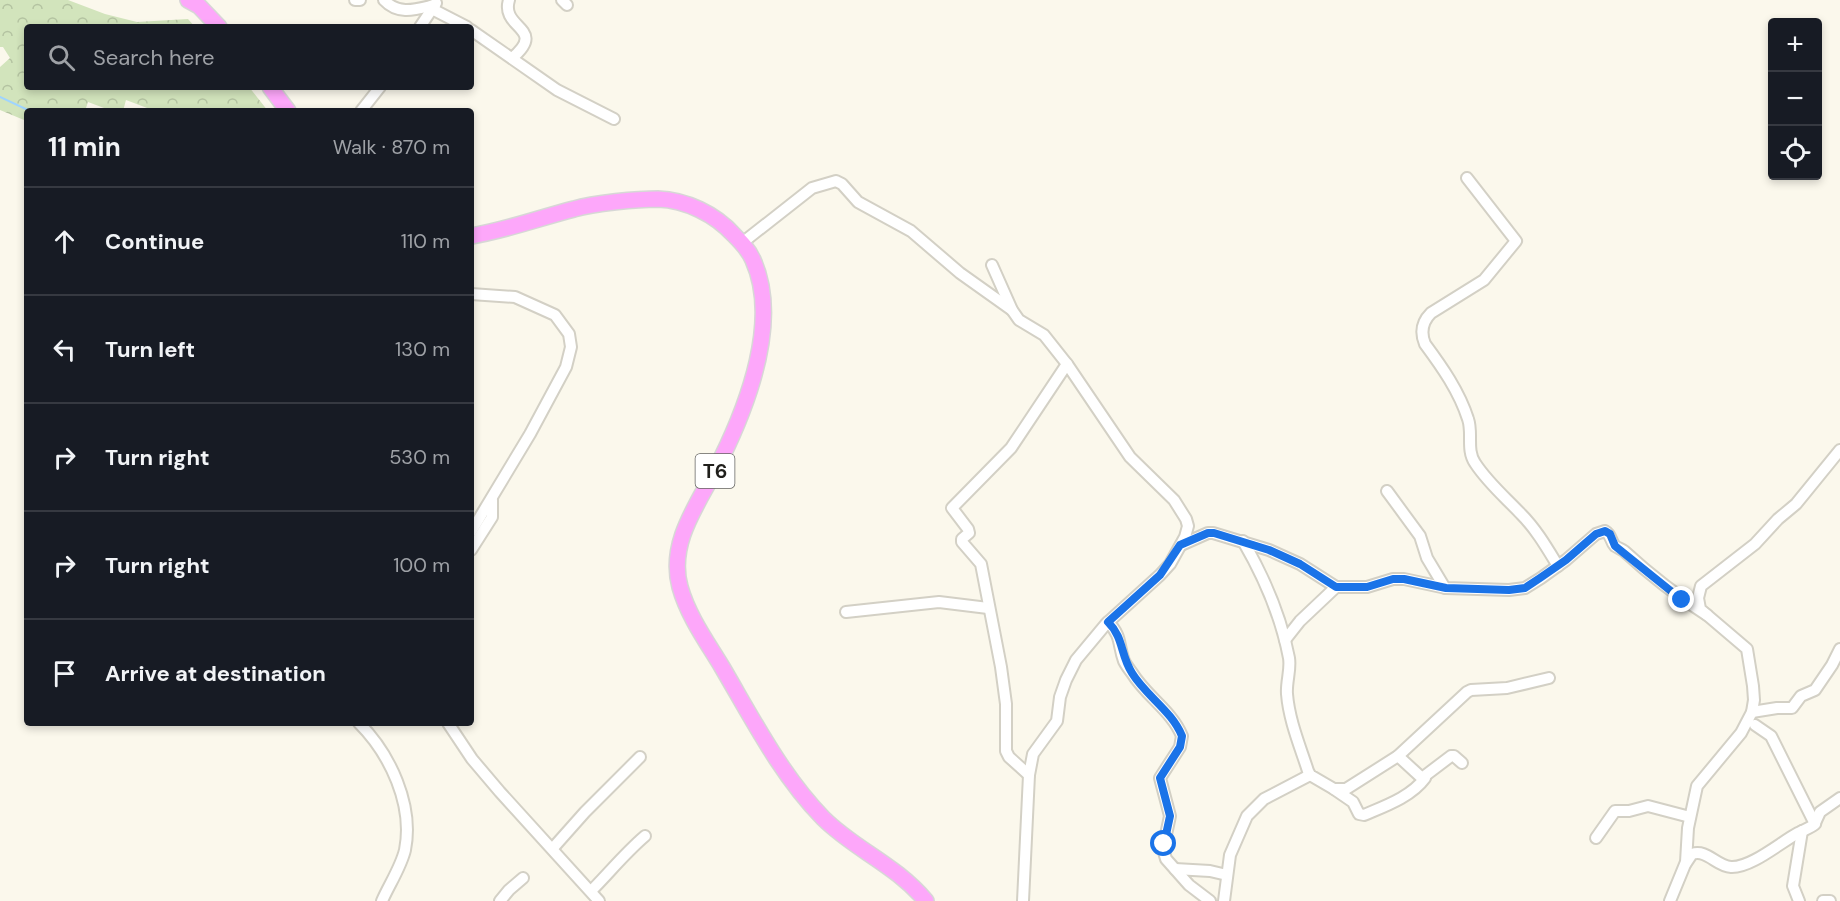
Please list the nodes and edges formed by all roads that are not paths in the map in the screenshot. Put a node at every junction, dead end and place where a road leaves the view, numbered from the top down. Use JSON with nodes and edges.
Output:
{"nodes":[{"id":1,"x":188,"y":0,"type":"edge"},
{"id":2,"x":355,"y":0,"type":"edge"},
{"id":3,"x":360,"y":0,"type":"edge"},
{"id":4,"x":384,"y":0,"type":"edge"},
{"id":5,"x":509,"y":0,"type":"edge"},
{"id":6,"x":435,"y":4,"type":"edge"},
{"id":7,"x":216,"y":24,"type":"edge"},
{"id":8,"x":422,"y":24,"type":"edge"},
{"id":9,"x":463,"y":24,"type":"edge"},
{"id":10,"x":474,"y":32,"type":"edge"},
{"id":11,"x":512,"y":58,"type":"junction"},
{"id":12,"x":272,"y":90,"type":"edge"},
{"id":13,"x":378,"y":90,"type":"edge"},
{"id":14,"x":286,"y":108,"type":"edge"},
{"id":15,"x":363,"y":108,"type":"edge"},
{"id":16,"x":614,"y":119,"type":"dead end"},
{"id":17,"x":1467,"y":178,"type":"dead end"},
{"id":18,"x":474,"y":235,"type":"edge"},
{"id":19,"x":742,"y":243,"type":"junction"},
{"id":20,"x":992,"y":266,"type":"dead end"},
{"id":21,"x":474,"y":294,"type":"edge"},
{"id":22,"x":1012,"y":310,"type":"junction"},
{"id":23,"x":1067,"y":364,"type":"junction"},
{"id":24,"x":1840,"y":450,"type":"edge"},
{"id":25,"x":1387,"y":491,"type":"dead end"},
{"id":26,"x":492,"y":500,"type":"junction"},
{"id":27,"x":474,"y":527,"type":"edge"},
{"id":28,"x":1243,"y":541,"type":"junction"},
{"id":29,"x":474,"y":545,"type":"edge"},
{"id":30,"x":1180,"y":545,"type":"junction"},
{"id":31,"x":1558,"y":566,"type":"junction"},
{"id":32,"x":1336,"y":587,"type":"junction"},
{"id":33,"x":1445,"y":588,"type":"junction"},
{"id":34,"x":988,"y":608,"type":"junction"},
{"id":35,"x":846,"y":612,"type":"dead end"},
{"id":36,"x":1707,"y":615,"type":"junction"},
{"id":37,"x":1108,"y":622,"type":"junction"},
{"id":38,"x":1285,"y":640,"type":"junction"},
{"id":39,"x":1840,"y":649,"type":"edge"},
{"id":40,"x":1549,"y":678,"type":"dead end"},
{"id":41,"x":1774,"y":708,"type":"junction"},
{"id":42,"x":1752,"y":712,"type":"junction"},
{"id":43,"x":1755,"y":725,"type":"junction"},
{"id":44,"x":362,"y":726,"type":"edge"},
{"id":45,"x":450,"y":726,"type":"edge"},
{"id":46,"x":1729,"y":749,"type":"junction"},
{"id":47,"x":1398,"y":756,"type":"junction"},
{"id":48,"x":640,"y":757,"type":"dead end"},
{"id":49,"x":1462,"y":763,"type":"dead end"},
{"id":50,"x":1029,"y":775,"type":"junction"},
{"id":51,"x":1310,"y":775,"type":"junction"},
{"id":52,"x":1425,"y":778,"type":"junction"},
{"id":53,"x":1334,"y":789,"type":"junction"},
{"id":54,"x":1840,"y":798,"type":"edge"},
{"id":55,"x":1690,"y":817,"type":"junction"},
{"id":56,"x":1815,"y":823,"type":"junction"},
{"id":57,"x":1802,"y":831,"type":"junction"},
{"id":58,"x":645,"y":836,"type":"dead end"},
{"id":59,"x":1596,"y":838,"type":"dead end"},
{"id":60,"x":553,"y":848,"type":"junction"},
{"id":61,"x":1685,"y":866,"type":"junction"},
{"id":62,"x":1175,"y":869,"type":"junction"},
{"id":63,"x":1227,"y":875,"type":"junction"},
{"id":64,"x":524,"y":878,"type":"dead end"},
{"id":65,"x":591,"y":891,"type":"junction"},
{"id":66,"x":382,"y":901,"type":"edge"},
{"id":67,"x":500,"y":901,"type":"edge"},
{"id":68,"x":599,"y":901,"type":"edge"},
{"id":69,"x":926,"y":901,"type":"edge"},
{"id":70,"x":1023,"y":901,"type":"edge"},
{"id":71,"x":1210,"y":901,"type":"edge"},
{"id":72,"x":1224,"y":901,"type":"edge"},
{"id":73,"x":1670,"y":901,"type":"edge"},
{"id":74,"x":1799,"y":901,"type":"edge"},
{"id":75,"x":1822,"y":901,"type":"edge"},
{"id":76,"x":1830,"y":901,"type":"edge"}],
"edges":[{"from":1,"to":7,"type":"highway"},
{"from":2,"to":3,"type":"street"},
{"from":4,"to":6,"type":"street"},
{"from":5,"to":11,"type":"street"},
{"from":6,"to":8,"type":"street"},
{"from":6,"to":9,"type":"street"},
{"from":10,"to":11,"type":"street"},
{"from":11,"to":16,"type":"street"},
{"from":12,"to":14,"type":"highway"},
{"from":13,"to":15,"type":"street"},
{"from":17,"to":31,"type":"street"},
{"from":18,"to":19,"type":"highway","number":"T6"},
{"from":19,"to":22,"type":"street"},
{"from":19,"to":69,"type":"highway","number":"T6"},
{"from":20,"to":22,"type":"street"},
{"from":21,"to":26,"type":"street"},
{"from":22,"to":23,"type":"street"},
{"from":23,"to":30,"type":"street"},
{"from":23,"to":34,"type":"street"},
{"from":24,"to":36,"type":"street"},
{"from":25,"to":33,"type":"street"},
{"from":26,"to":27,"type":"street"},
{"from":26,"to":29,"type":"street"},
{"from":28,"to":30,"type":"street"},
{"from":28,"to":32,"type":"street"},
{"from":28,"to":38,"type":"street"},
{"from":30,"to":37,"type":"street"},
{"from":31,"to":33,"type":"street"},
{"from":31,"to":36,"type":"street"},
{"from":32,"to":33,"type":"street"},
{"from":32,"to":38,"type":"street"},
{"from":34,"to":35,"type":"street"},
{"from":34,"to":50,"type":"street"},
{"from":36,"to":42,"type":"street"},
{"from":37,"to":50,"type":"street"},
{"from":37,"to":62,"type":"street"},
{"from":38,"to":51,"type":"street"},
{"from":39,"to":41,"type":"street"},
{"from":40,"to":47,"type":"street"},
{"from":41,"to":42,"type":"street"},
{"from":41,"to":43,"type":"street"},
{"from":42,"to":46,"type":"street"},
{"from":43,"to":46,"type":"street"},
{"from":43,"to":56,"type":"street"},
{"from":44,"to":66,"type":"street"},
{"from":45,"to":60,"type":"street"},
{"from":46,"to":55,"type":"street"},
{"from":47,"to":52,"type":"street"},
{"from":47,"to":53,"type":"street"},
{"from":48,"to":60,"type":"street"},
{"from":49,"to":52,"type":"street"},
{"from":50,"to":70,"type":"street"},
{"from":51,"to":53,"type":"street"},
{"from":51,"to":63,"type":"street"},
{"from":52,"to":53,"type":"street"},
{"from":54,"to":56,"type":"street"},
{"from":55,"to":59,"type":"street"},
{"from":55,"to":61,"type":"street"},
{"from":56,"to":57,"type":"street"},
{"from":57,"to":61,"type":"street"},
{"from":57,"to":74,"type":"street"},
{"from":58,"to":65,"type":"street"},
{"from":60,"to":65,"type":"street"},
{"from":61,"to":73,"type":"street"},
{"from":62,"to":63,"type":"street"},
{"from":62,"to":71,"type":"street"},
{"from":63,"to":72,"type":"street"},
{"from":64,"to":67,"type":"street"},
{"from":65,"to":68,"type":"street"},
{"from":75,"to":76,"type":"street"}]}
